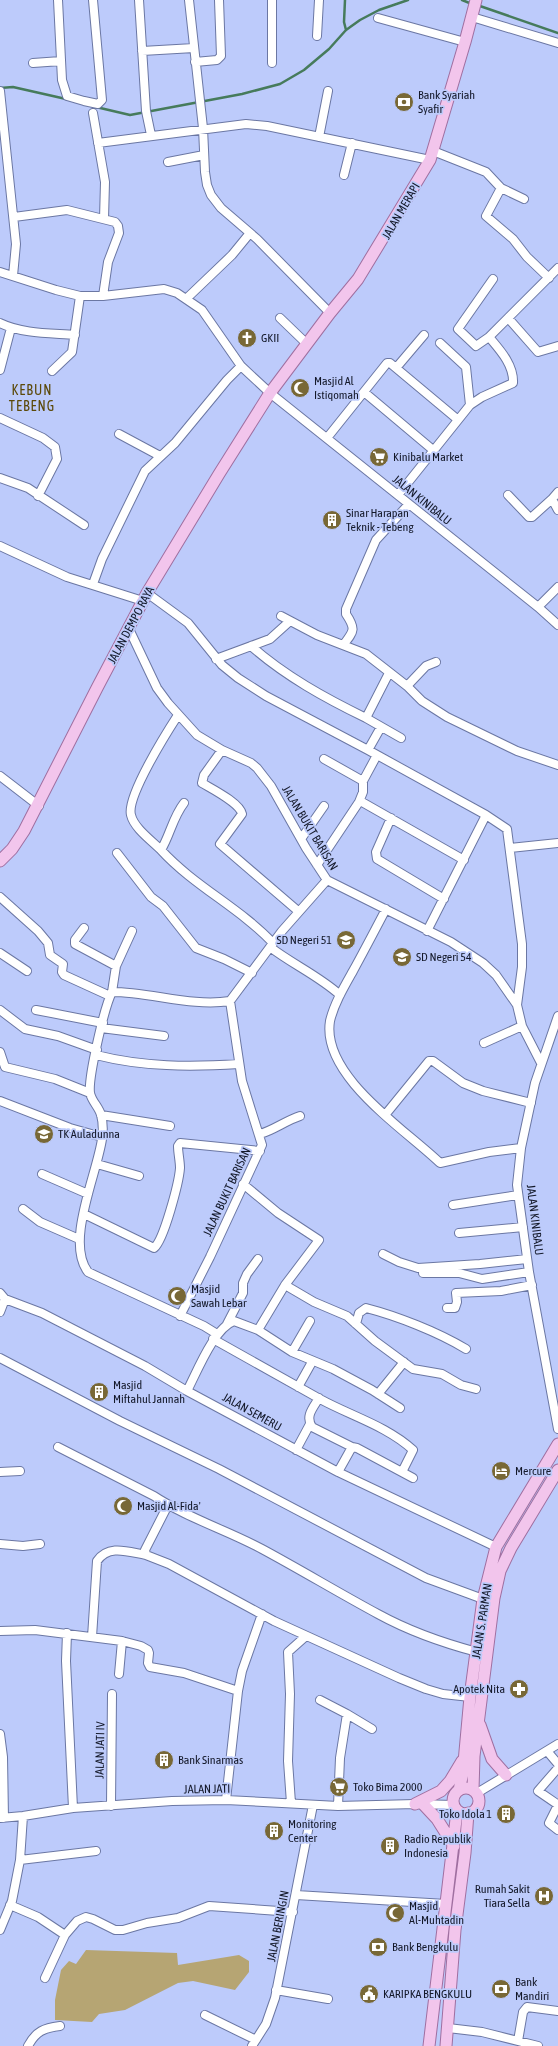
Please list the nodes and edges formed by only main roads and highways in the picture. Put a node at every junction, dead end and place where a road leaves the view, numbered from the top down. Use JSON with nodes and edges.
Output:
{"nodes":[{"id":1,"x":474,"y":9,"type":"edge"},
{"id":2,"x":270,"y":393,"type":"joint"},
{"id":3,"x":0,"y":861,"type":"edge"},
{"id":4,"x":558,"y":1444,"type":"edge"},
{"id":5,"x":558,"y":1470,"type":"edge"},
{"id":6,"x":479,"y":1723,"type":"junction"},
{"id":7,"x":464,"y":1759,"type":"junction"},
{"id":8,"x":506,"y":1775,"type":"road end"},
{"id":9,"x":459,"y":1790,"type":"junction"},
{"id":10,"x":475,"y":1791,"type":"junction"},
{"id":11,"x":460,"y":1810,"type":"junction"},
{"id":12,"x":453,"y":1852,"type":"junction"},
{"id":13,"x":429,"y":2046,"type":"edge"},
{"id":14,"x":446,"y":2046,"type":"edge"}],
"edges":[{"from":1,"to":2,"type":"main road","name":"JALAN MERAPI"},
{"from":2,"to":3,"type":"main road","name":"JALAN DEMPO RAYA"},
{"from":4,"to":7,"type":"main road","name":"JALAN S. PARMAN"},
{"from":5,"to":6,"type":"main road","name":"JALAN S. PARMAN"},
{"from":6,"to":8,"type":"main road"},
{"from":6,"to":10,"type":"main road","name":"JALAN S. PARMAN"},
{"from":7,"to":9,"type":"main road","name":"JALAN S. PARMAN"},
{"from":7,"to":12,"type":"main road"},
{"from":9,"to":10,"type":"main road"},
{"from":9,"to":11,"type":"main road"},
{"from":10,"to":11,"type":"main road"},
{"from":11,"to":12,"type":"main road"},
{"from":11,"to":14,"type":"main road"},
{"from":12,"to":13,"type":"main road"}]}
